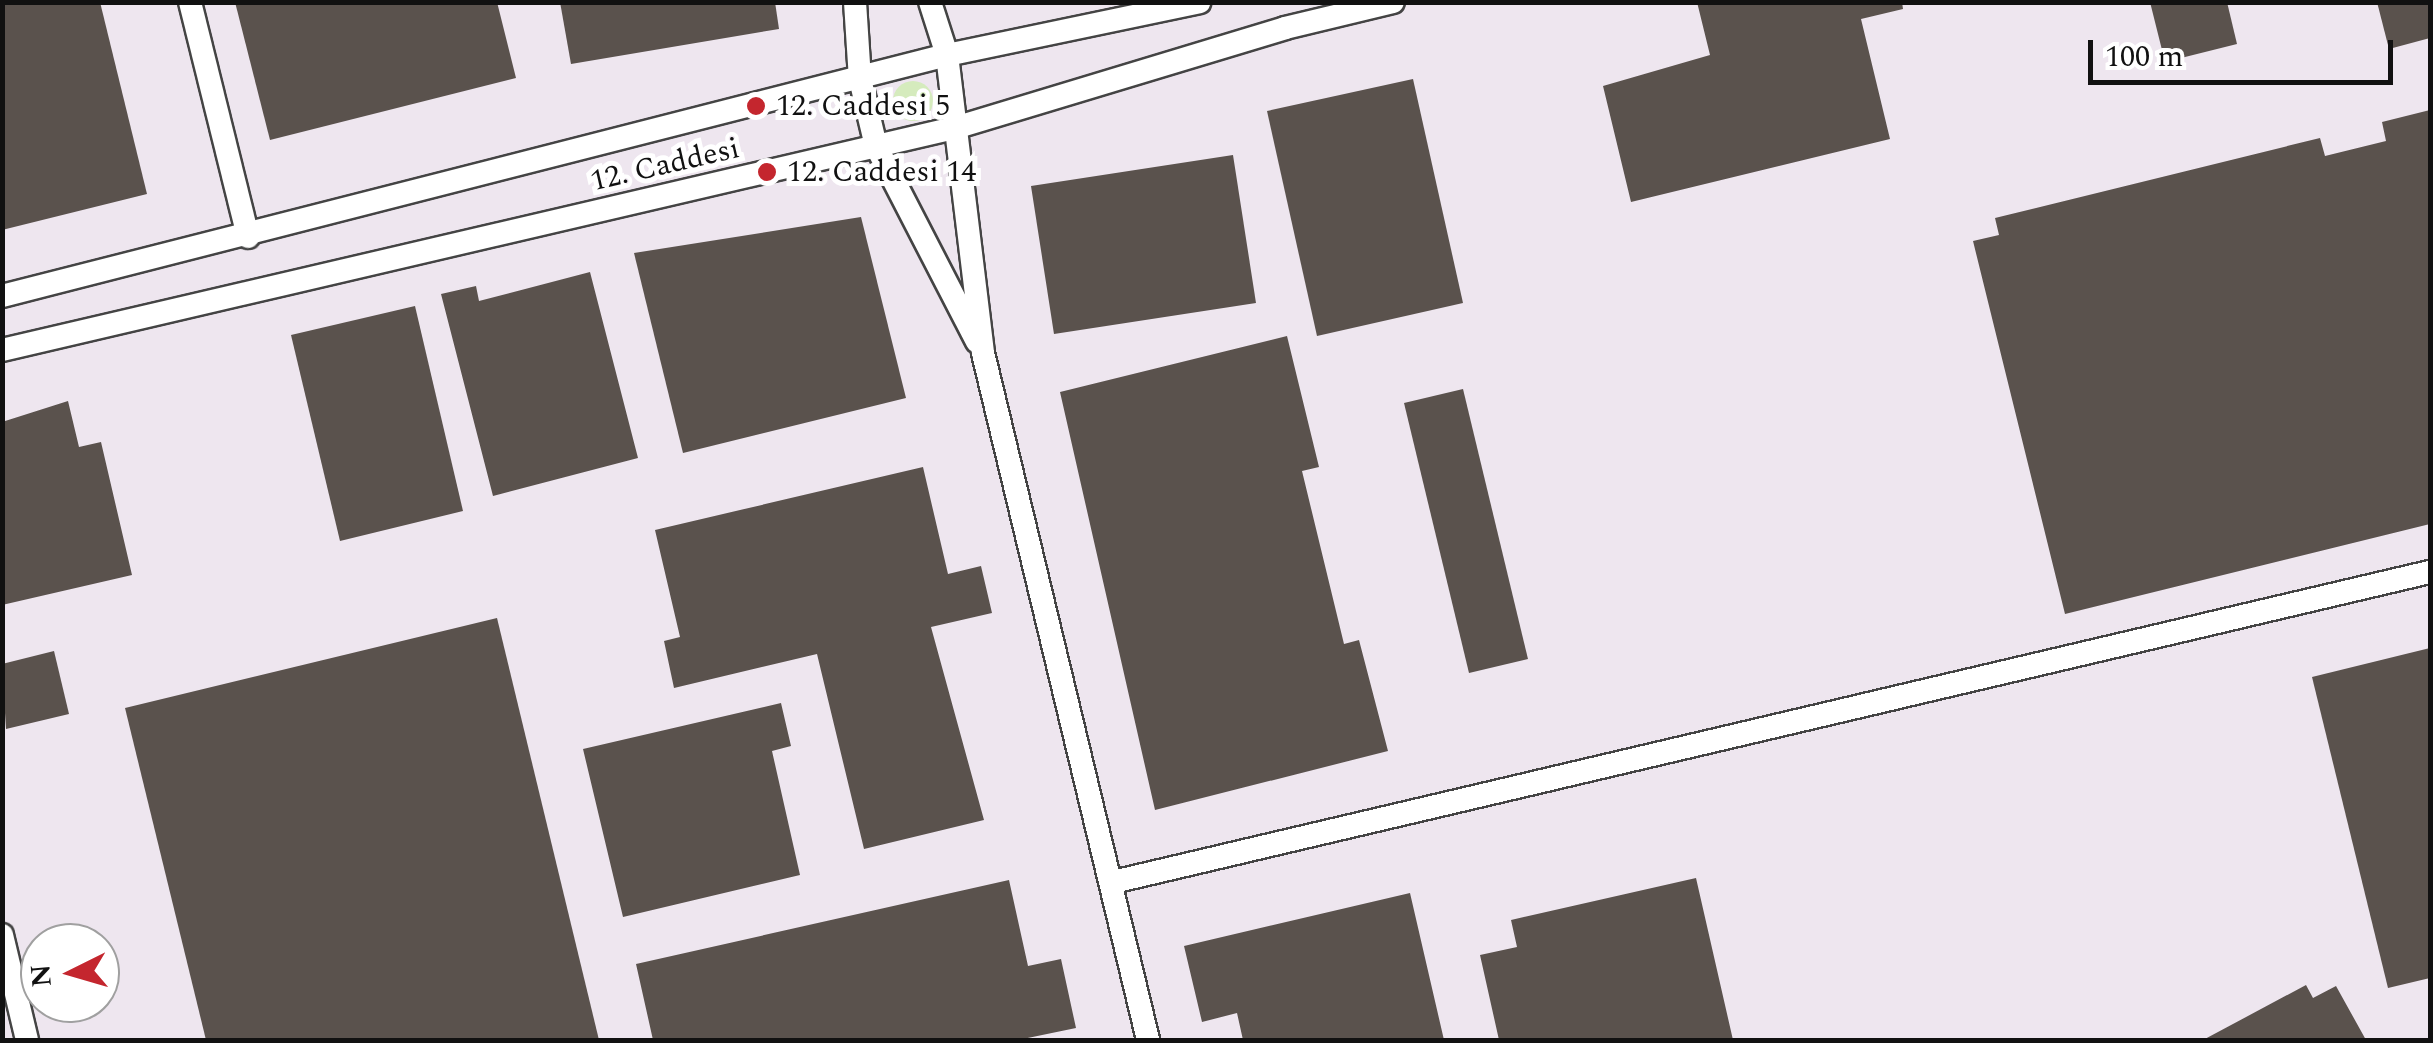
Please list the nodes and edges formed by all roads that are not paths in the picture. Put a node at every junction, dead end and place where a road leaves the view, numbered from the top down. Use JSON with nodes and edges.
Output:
{"nodes":[{"id":1,"x":190,"y":2,"type":"edge"},
{"id":2,"x":855,"y":2,"type":"edge"},
{"id":3,"x":930,"y":2,"type":"edge"},
{"id":4,"x":1200,"y":2,"type":"edge"},
{"id":5,"x":1393,"y":2,"type":"edge"},
{"id":6,"x":948,"y":56,"type":"junction"},
{"id":7,"x":860,"y":79,"type":"junction"},
{"id":8,"x":958,"y":128,"type":"junction"},
{"id":9,"x":876,"y":146,"type":"junction"},
{"id":10,"x":248,"y":237,"type":"junction"},
{"id":11,"x":2,"y":296,"type":"edge"},
{"id":12,"x":2,"y":350,"type":"edge"},
{"id":13,"x":983,"y":354,"type":"junction"},
{"id":14,"x":2430,"y":572,"type":"edge"},
{"id":15,"x":1112,"y":882,"type":"junction"},
{"id":16,"x":2,"y":936,"type":"edge"},
{"id":17,"x":27,"y":1040,"type":"edge"},
{"id":18,"x":1148,"y":1040,"type":"edge"}],
"edges":[{"from":1,"to":10,"type":"street"},
{"from":2,"to":7,"type":"street"},
{"from":3,"to":6,"type":"street"},
{"from":4,"to":6,"type":"street","name":"12. Caddesi"},
{"from":5,"to":8,"type":"street","name":"12. Caddesi"},
{"from":6,"to":7,"type":"street","name":"12. Caddesi"},
{"from":6,"to":8,"type":"street"},
{"from":7,"to":9,"type":"street"},
{"from":7,"to":10,"type":"street","name":"12. Caddesi"},
{"from":8,"to":9,"type":"street","name":"12. Caddesi"},
{"from":8,"to":13,"type":"street"},
{"from":9,"to":12,"type":"street","name":"12. Caddesi"},
{"from":9,"to":13,"type":"street"},
{"from":10,"to":11,"type":"street","name":"12. Caddesi"},
{"from":13,"to":15,"type":"street"},
{"from":14,"to":15,"type":"street"},
{"from":15,"to":18,"type":"street"},
{"from":16,"to":17,"type":"street"}]}
